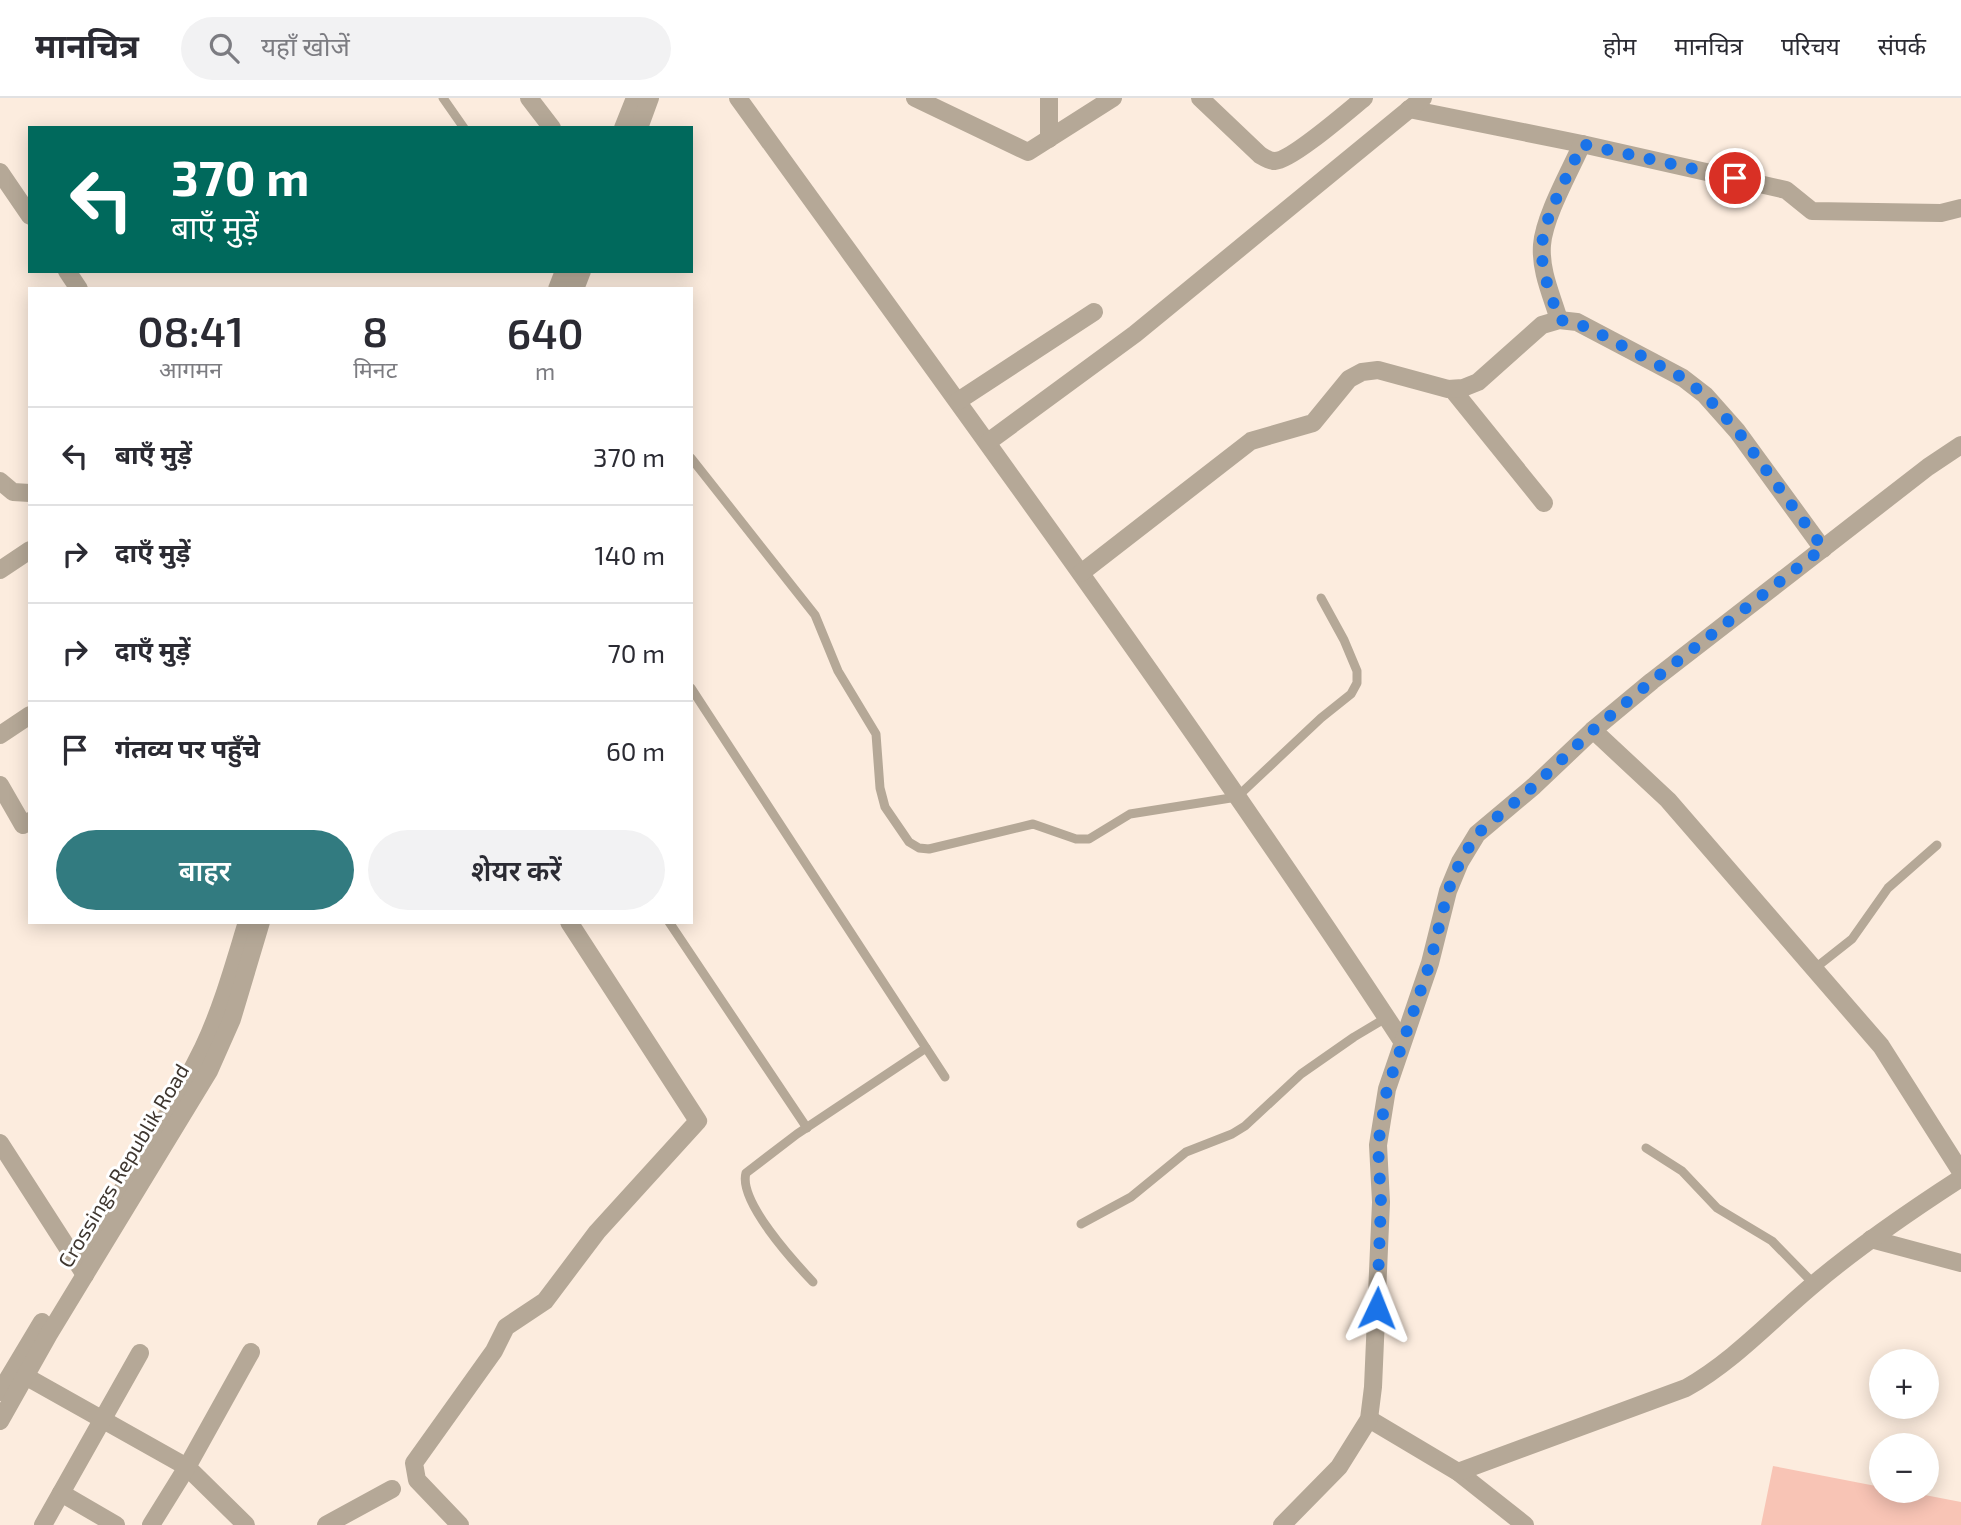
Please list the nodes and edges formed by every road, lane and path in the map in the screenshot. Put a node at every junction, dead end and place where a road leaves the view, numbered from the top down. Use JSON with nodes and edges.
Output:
{"nodes":[{"id":1,"x":443,"y":98,"type":"edge"},
{"id":2,"x":529,"y":98,"type":"edge"},
{"id":3,"x":635,"y":98,"type":"edge"},
{"id":4,"x":650,"y":98,"type":"edge"},
{"id":5,"x":738,"y":98,"type":"edge"},
{"id":6,"x":915,"y":98,"type":"edge"},
{"id":7,"x":1049,"y":98,"type":"edge"},
{"id":8,"x":1113,"y":98,"type":"edge"},
{"id":9,"x":1200,"y":98,"type":"edge"},
{"id":10,"x":1364,"y":98,"type":"edge"},
{"id":11,"x":1416,"y":103,"type":"edge"},
{"id":12,"x":463,"y":126,"type":"edge"},
{"id":13,"x":550,"y":126,"type":"edge"},
{"id":14,"x":623,"y":126,"type":"edge"},
{"id":15,"x":640,"y":126,"type":"edge"},
{"id":16,"x":1049,"y":139,"type":"junction"},
{"id":17,"x":1582,"y":144,"type":"junction"},
{"id":18,"x":0,"y":172,"type":"edge"},
{"id":19,"x":1961,"y":208,"type":"edge"},
{"id":20,"x":28,"y":213,"type":"edge"},
{"id":21,"x":1094,"y":312,"type":"dead end"},
{"id":22,"x":1559,"y":320,"type":"junction"},
{"id":23,"x":1452,"y":389,"type":"junction"},
{"id":24,"x":958,"y":401,"type":"junction"},
{"id":25,"x":988,"y":443,"type":"junction"},
{"id":26,"x":1961,"y":445,"type":"edge"},
{"id":27,"x":693,"y":461,"type":"edge"},
{"id":28,"x":0,"y":481,"type":"edge"},
{"id":29,"x":28,"y":493,"type":"edge"},
{"id":30,"x":1544,"y":503,"type":"dead end"},
{"id":31,"x":1823,"y":548,"type":"junction"},
{"id":32,"x":28,"y":551,"type":"edge"},
{"id":33,"x":0,"y":570,"type":"edge"},
{"id":34,"x":1081,"y":572,"type":"junction"},
{"id":35,"x":1321,"y":598,"type":"dead end"},
{"id":36,"x":693,"y":691,"type":"edge"},
{"id":37,"x":28,"y":716,"type":"edge"},
{"id":38,"x":1593,"y":730,"type":"junction"},
{"id":39,"x":0,"y":735,"type":"edge"},
{"id":40,"x":0,"y":785,"type":"edge"},
{"id":41,"x":1237,"y":797,"type":"junction"},
{"id":42,"x":28,"y":822,"type":"edge"},
{"id":43,"x":1937,"y":845,"type":"dead end"},
{"id":44,"x":246,"y":924,"type":"edge"},
{"id":45,"x":260,"y":924,"type":"edge"},
{"id":46,"x":570,"y":924,"type":"edge"},
{"id":47,"x":670,"y":924,"type":"edge"},
{"id":48,"x":1814,"y":969,"type":"junction"},
{"id":49,"x":1386,"y":1018,"type":"junction"},
{"id":50,"x":1402,"y":1041,"type":"junction"},
{"id":51,"x":926,"y":1048,"type":"junction"},
{"id":52,"x":945,"y":1077,"type":"dead end"},
{"id":53,"x":807,"y":1128,"type":"junction"},
{"id":54,"x":0,"y":1143,"type":"edge"},
{"id":55,"x":1646,"y":1148,"type":"dead end"},
{"id":56,"x":1961,"y":1172,"type":"edge"},
{"id":57,"x":1961,"y":1178,"type":"edge"},
{"id":58,"x":1081,"y":1224,"type":"dead end"},
{"id":59,"x":1871,"y":1239,"type":"junction"},
{"id":60,"x":1961,"y":1264,"type":"edge"},
{"id":61,"x":82,"y":1269,"type":"junction"},
{"id":62,"x":813,"y":1282,"type":"dead end"},
{"id":63,"x":1814,"y":1284,"type":"junction"},
{"id":64,"x":251,"y":1352,"type":"dead end"},
{"id":65,"x":141,"y":1353,"type":"dead end"},
{"id":66,"x":25,"y":1376,"type":"junction"},
{"id":67,"x":0,"y":1392,"type":"edge"},
{"id":68,"x":103,"y":1419,"type":"junction"},
{"id":69,"x":1369,"y":1419,"type":"junction"},
{"id":70,"x":0,"y":1421,"type":"edge"},
{"id":71,"x":187,"y":1467,"type":"junction"},
{"id":72,"x":1458,"y":1472,"type":"junction"},
{"id":73,"x":392,"y":1489,"type":"dead end"},
{"id":74,"x":61,"y":1493,"type":"junction"},
{"id":75,"x":43,"y":1525,"type":"edge"},
{"id":76,"x":117,"y":1525,"type":"edge"},
{"id":77,"x":151,"y":1525,"type":"edge"},
{"id":78,"x":246,"y":1525,"type":"edge"},
{"id":79,"x":326,"y":1525,"type":"edge"},
{"id":80,"x":460,"y":1525,"type":"edge"},
{"id":81,"x":1282,"y":1525,"type":"edge"},
{"id":82,"x":1525,"y":1525,"type":"edge"}],
"edges":[{"from":1,"to":12,"type":"lane"},
{"from":2,"to":13,"type":"street"},
{"from":3,"to":14,"type":"street"},
{"from":4,"to":15,"type":"street"},
{"from":5,"to":24,"type":"street"},
{"from":6,"to":16,"type":"street"},
{"from":7,"to":16,"type":"street"},
{"from":8,"to":16,"type":"street"},
{"from":9,"to":10,"type":"street"},
{"from":11,"to":17,"type":"street"},
{"from":11,"to":25,"type":"street"},
{"from":17,"to":19,"type":"street"},
{"from":17,"to":22,"type":"street"},
{"from":18,"to":20,"type":"street"},
{"from":21,"to":24,"type":"street"},
{"from":22,"to":23,"type":"street"},
{"from":22,"to":31,"type":"street"},
{"from":23,"to":30,"type":"street"},
{"from":23,"to":34,"type":"street"},
{"from":24,"to":25,"type":"street"},
{"from":25,"to":34,"type":"street"},
{"from":26,"to":31,"type":"street"},
{"from":27,"to":41,"type":"lane"},
{"from":28,"to":29,"type":"street"},
{"from":31,"to":38,"type":"street"},
{"from":32,"to":33,"type":"street"},
{"from":34,"to":41,"type":"street"},
{"from":35,"to":41,"type":"lane"},
{"from":36,"to":51,"type":"lane"},
{"from":37,"to":39,"type":"street"},
{"from":38,"to":48,"type":"street"},
{"from":38,"to":50,"type":"street"},
{"from":40,"to":42,"type":"street"},
{"from":41,"to":49,"type":"street"},
{"from":43,"to":48,"type":"lane"},
{"from":44,"to":61,"type":"street"},
{"from":45,"to":61,"type":"street","name":"Crossings Republik Road"},
{"from":46,"to":80,"type":"street"},
{"from":47,"to":53,"type":"lane"},
{"from":48,"to":56,"type":"street"},
{"from":49,"to":50,"type":"street"},
{"from":49,"to":58,"type":"lane"},
{"from":50,"to":69,"type":"street"},
{"from":51,"to":52,"type":"lane"},
{"from":51,"to":53,"type":"lane"},
{"from":53,"to":62,"type":"lane"},
{"from":54,"to":61,"type":"street"},
{"from":55,"to":63,"type":"lane"},
{"from":57,"to":59,"type":"street"},
{"from":59,"to":60,"type":"street"},
{"from":59,"to":63,"type":"street"},
{"from":61,"to":66,"type":"street","name":"Crossings Republik Road"},
{"from":61,"to":67,"type":"street"},
{"from":63,"to":72,"type":"street"},
{"from":64,"to":71,"type":"street"},
{"from":65,"to":68,"type":"street"},
{"from":66,"to":68,"type":"street"},
{"from":66,"to":70,"type":"street","name":"Crossings Republik Road"},
{"from":68,"to":71,"type":"street"},
{"from":68,"to":74,"type":"street"},
{"from":69,"to":72,"type":"street"},
{"from":69,"to":81,"type":"street"},
{"from":71,"to":77,"type":"street"},
{"from":71,"to":78,"type":"street"},
{"from":72,"to":82,"type":"street"},
{"from":73,"to":79,"type":"street"},
{"from":74,"to":75,"type":"street"},
{"from":74,"to":76,"type":"street"}]}
